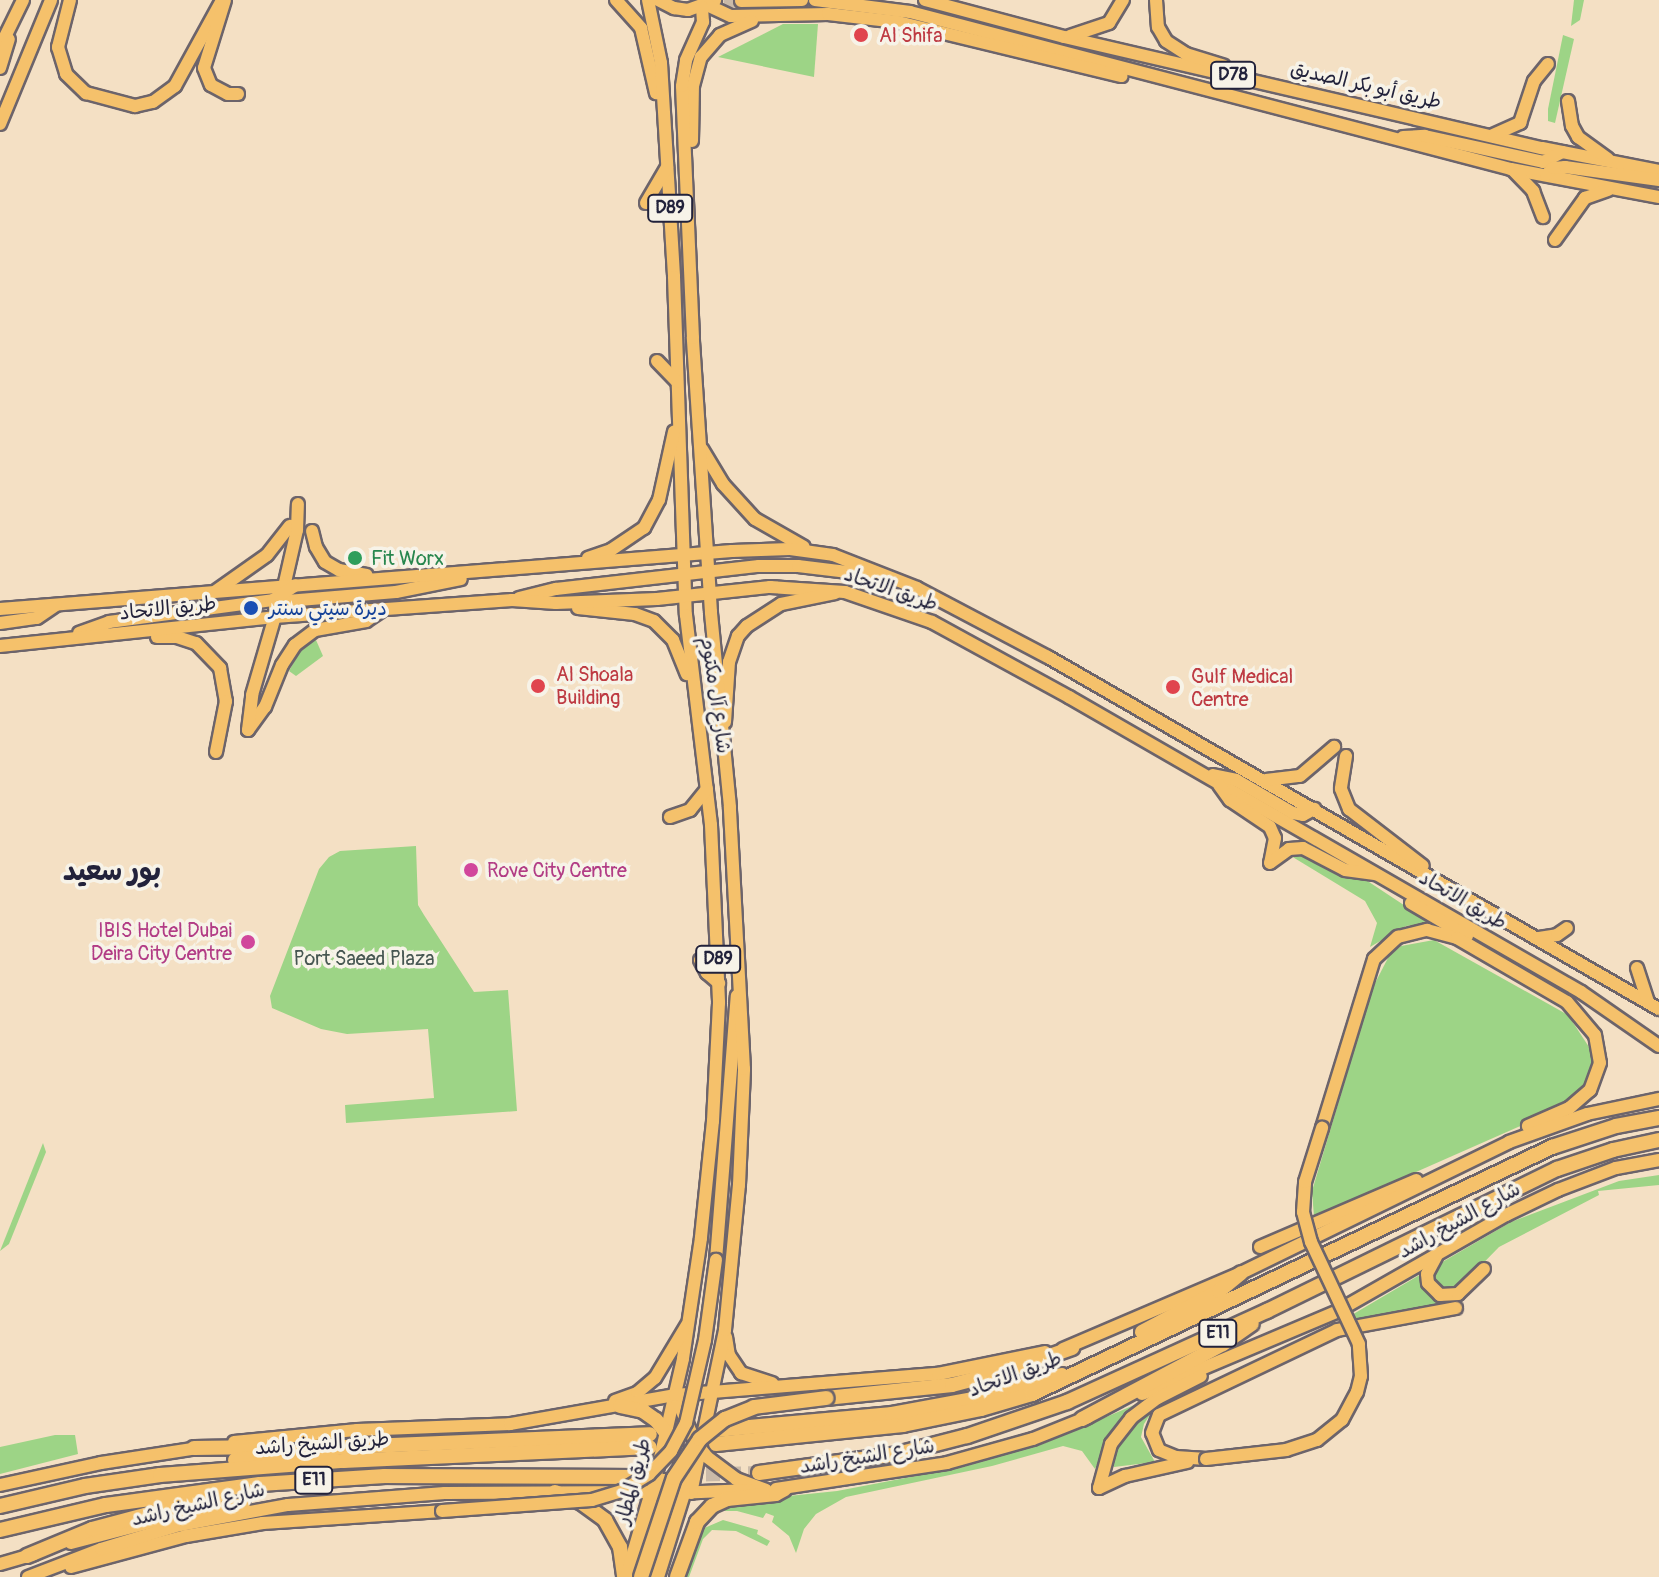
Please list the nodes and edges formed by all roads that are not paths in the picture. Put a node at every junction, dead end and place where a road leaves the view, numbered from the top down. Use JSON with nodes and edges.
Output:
{"nodes":[{"id":1,"x":23,"y":0,"type":"edge"},
{"id":2,"x":51,"y":0,"type":"edge"},
{"id":3,"x":70,"y":0,"type":"edge"},
{"id":4,"x":223,"y":0,"type":"edge"},
{"id":5,"x":616,"y":0,"type":"edge"},
{"id":6,"x":648,"y":0,"type":"edge"},
{"id":7,"x":658,"y":0,"type":"edge"},
{"id":8,"x":802,"y":0,"type":"edge"},
{"id":9,"x":815,"y":0,"type":"edge"},
{"id":10,"x":925,"y":0,"type":"edge"},
{"id":11,"x":1123,"y":0,"type":"edge"},
{"id":12,"x":1156,"y":0,"type":"edge"},
{"id":13,"x":741,"y":1,"type":"edge"},
{"id":14,"x":708,"y":4,"type":"edge"},
{"id":15,"x":774,"y":14,"type":"junction"},
{"id":16,"x":10,"y":28,"type":"junction"},
{"id":17,"x":1064,"y":37,"type":"junction"},
{"id":18,"x":0,"y":47,"type":"edge"},
{"id":19,"x":1548,"y":64,"type":"dead end"},
{"id":20,"x":0,"y":68,"type":"edge"},
{"id":21,"x":1238,"y":76,"type":"junction"},
{"id":22,"x":1200,"y":88,"type":"junction"},
{"id":23,"x":238,"y":94,"type":"dead end"},
{"id":24,"x":1568,"y":101,"type":"dead end"},
{"id":25,"x":0,"y":124,"type":"edge"},
{"id":26,"x":664,"y":127,"type":"junction"},
{"id":27,"x":1492,"y":136,"type":"junction"},
{"id":28,"x":1400,"y":138,"type":"junction"},
{"id":29,"x":1563,"y":152,"type":"junction"},
{"id":30,"x":1614,"y":163,"type":"junction"},
{"id":31,"x":667,"y":167,"type":"junction"},
{"id":32,"x":1511,"y":169,"type":"junction"},
{"id":33,"x":686,"y":171,"type":"junction"},
{"id":34,"x":1659,"y":171,"type":"edge"},
{"id":35,"x":1545,"y":177,"type":"junction"},
{"id":36,"x":1659,"y":180,"type":"edge"},
{"id":37,"x":1619,"y":190,"type":"junction"},
{"id":38,"x":1659,"y":197,"type":"edge"},
{"id":39,"x":646,"y":203,"type":"dead end"},
{"id":40,"x":1543,"y":217,"type":"dead end"},
{"id":41,"x":1555,"y":240,"type":"dead end"},
{"id":42,"x":657,"y":361,"type":"dead end"},
{"id":43,"x":677,"y":382,"type":"junction"},
{"id":44,"x":678,"y":417,"type":"junction"},
{"id":45,"x":700,"y":446,"type":"junction"},
{"id":46,"x":298,"y":504,"type":"dead end"},
{"id":47,"x":290,"y":526,"type":"dead end"},
{"id":48,"x":312,"y":531,"type":"dead end"},
{"id":49,"x":815,"y":551,"type":"junction"},
{"id":50,"x":708,"y":553,"type":"junction"},
{"id":51,"x":684,"y":556,"type":"junction"},
{"id":52,"x":572,"y":564,"type":"junction"},
{"id":53,"x":709,"y":572,"type":"junction"},
{"id":54,"x":481,"y":573,"type":"junction"},
{"id":55,"x":685,"y":575,"type":"junction"},
{"id":56,"x":887,"y":576,"type":"junction"},
{"id":57,"x":381,"y":579,"type":"junction"},
{"id":58,"x":216,"y":591,"type":"junction"},
{"id":59,"x":845,"y":592,"type":"junction"},
{"id":60,"x":710,"y":594,"type":"junction"},
{"id":61,"x":686,"y":596,"type":"junction"},
{"id":62,"x":282,"y":599,"type":"junction"},
{"id":63,"x":512,"y":600,"type":"junction"},
{"id":64,"x":556,"y":603,"type":"junction"},
{"id":65,"x":56,"y":605,"type":"junction"},
{"id":66,"x":0,"y":609,"type":"edge"},
{"id":67,"x":382,"y":610,"type":"junction"},
{"id":68,"x":0,"y":623,"type":"edge"},
{"id":69,"x":123,"y":632,"type":"junction"},
{"id":70,"x":69,"y":638,"type":"junction"},
{"id":71,"x":0,"y":646,"type":"edge"},
{"id":72,"x":695,"y":687,"type":"junction"},
{"id":73,"x":722,"y":733,"type":"junction"},
{"id":74,"x":1334,"y":747,"type":"dead end"},
{"id":75,"x":216,"y":752,"type":"dead end"},
{"id":76,"x":1346,"y":756,"type":"dead end"},
{"id":77,"x":1211,"y":778,"type":"junction"},
{"id":78,"x":1266,"y":780,"type":"junction"},
{"id":79,"x":708,"y":786,"type":"junction"},
{"id":80,"x":1302,"y":802,"type":"junction"},
{"id":81,"x":1314,"y":809,"type":"junction"},
{"id":82,"x":670,"y":817,"type":"dead end"},
{"id":83,"x":1291,"y":818,"type":"junction"},
{"id":84,"x":1380,"y":875,"type":"junction"},
{"id":85,"x":1475,"y":902,"type":"junction"},
{"id":86,"x":1567,"y":928,"type":"dead end"},
{"id":87,"x":1539,"y":938,"type":"junction"},
{"id":88,"x":700,"y":960,"type":"dead end"},
{"id":89,"x":1637,"y":968,"type":"dead end"},
{"id":90,"x":1524,"y":975,"type":"junction"},
{"id":91,"x":719,"y":983,"type":"junction"},
{"id":92,"x":739,"y":990,"type":"junction"},
{"id":93,"x":1654,"y":1006,"type":"edge"},
{"id":94,"x":1659,"y":1046,"type":"edge"},
{"id":95,"x":1659,"y":1099,"type":"edge"},
{"id":96,"x":1659,"y":1118,"type":"edge"},
{"id":97,"x":1659,"y":1140,"type":"edge"},
{"id":98,"x":1509,"y":1142,"type":"junction"},
{"id":99,"x":1659,"y":1160,"type":"edge"},
{"id":100,"x":1443,"y":1173,"type":"junction"},
{"id":101,"x":1260,"y":1247,"type":"dead end"},
{"id":102,"x":1437,"y":1255,"type":"junction"},
{"id":103,"x":1484,"y":1269,"type":"dead end"},
{"id":104,"x":1241,"y":1273,"type":"junction"},
{"id":105,"x":1456,"y":1308,"type":"dead end"},
{"id":106,"x":1267,"y":1311,"type":"junction"},
{"id":107,"x":689,"y":1322,"type":"junction"},
{"id":108,"x":725,"y":1330,"type":"junction"},
{"id":109,"x":1272,"y":1340,"type":"junction"},
{"id":110,"x":1072,"y":1348,"type":"junction"},
{"id":111,"x":1118,"y":1352,"type":"junction"},
{"id":112,"x":683,"y":1359,"type":"junction"},
{"id":113,"x":714,"y":1378,"type":"junction"},
{"id":114,"x":795,"y":1386,"type":"junction"},
{"id":115,"x":728,"y":1392,"type":"junction"},
{"id":116,"x":711,"y":1394,"type":"junction"},
{"id":117,"x":675,"y":1395,"type":"junction"},
{"id":118,"x":620,"y":1406,"type":"junction"},
{"id":119,"x":573,"y":1415,"type":"junction"},
{"id":120,"x":685,"y":1416,"type":"junction"},
{"id":121,"x":1082,"y":1419,"type":"junction"},
{"id":122,"x":667,"y":1432,"type":"junction"},
{"id":123,"x":716,"y":1437,"type":"dead end"},
{"id":124,"x":345,"y":1447,"type":"junction"},
{"id":125,"x":194,"y":1448,"type":"junction"},
{"id":126,"x":700,"y":1449,"type":"junction"},
{"id":127,"x":1206,"y":1459,"type":"junction"},
{"id":128,"x":716,"y":1466,"type":"junction"},
{"id":129,"x":759,"y":1473,"type":"tunnel mouth"},
{"id":130,"x":160,"y":1475,"type":"junction"},
{"id":131,"x":632,"y":1477,"type":"dead end"},
{"id":132,"x":0,"y":1485,"type":"edge"},
{"id":133,"x":240,"y":1486,"type":"junction"},
{"id":134,"x":785,"y":1489,"type":"junction"},
{"id":135,"x":766,"y":1490,"type":"junction"},
{"id":136,"x":555,"y":1492,"type":"junction"},
{"id":137,"x":652,"y":1492,"type":"junction"},
{"id":138,"x":687,"y":1493,"type":"junction"},
{"id":139,"x":342,"y":1498,"type":"junction"},
{"id":140,"x":0,"y":1506,"type":"edge"},
{"id":141,"x":0,"y":1530,"type":"edge"},
{"id":142,"x":27,"y":1556,"type":"junction"},
{"id":143,"x":0,"y":1564,"type":"edge"},
{"id":144,"x":44,"y":1571,"type":"junction"},
{"id":145,"x":28,"y":1577,"type":"edge"},
{"id":146,"x":626,"y":1577,"type":"edge"},
{"id":147,"x":641,"y":1577,"type":"edge"},
{"id":148,"x":657,"y":1577,"type":"edge"},
{"id":149,"x":668,"y":1577,"type":"edge"},
{"id":150,"x":677,"y":1577,"type":"edge"}],
"edges":[{"from":1,"to":16,"type":"main road"},
{"from":2,"to":25,"type":"main road"},
{"from":3,"to":4,"type":"main road"},
{"from":4,"to":23,"type":"main road"},
{"from":5,"to":26,"type":"main road"},
{"from":6,"to":26,"type":"main road","name":"شارع آل مكتوم","number":"D89"},
{"from":7,"to":14,"type":"main road"},
{"from":8,"to":13,"type":"main road"},
{"from":9,"to":22,"type":"main road","number":"D78"},
{"from":10,"to":17,"type":"main road","name":"طريق أبو بكر الصديق","number":"D78"},
{"from":11,"to":17,"type":"main road"},
{"from":12,"to":21,"type":"main road"},
{"from":14,"to":15,"type":"main road","number":"D78"},
{"from":14,"to":33,"type":"main road","name":"شارع آل مكتوم","number":"D89"},
{"from":15,"to":22,"type":"main road","number":"D78"},
{"from":15,"to":33,"type":"main road"},
{"from":16,"to":18,"type":"main road"},
{"from":16,"to":20,"type":"main road"},
{"from":17,"to":21,"type":"main road","name":"طريق أبو بكر الصديق","number":"D78"},
{"from":19,"to":27,"type":"main road"},
{"from":21,"to":27,"type":"main road","name":"طريق أبو بكر الصديق","number":"D78"},
{"from":22,"to":28,"type":"main road","number":"D78"},
{"from":24,"to":30,"type":"main road"},
{"from":26,"to":31,"type":"main road","name":"شارع آل مكتوم","number":"D89"},
{"from":27,"to":29,"type":"main road","name":"طريق أبو بكر الصديق","number":"D78"},
{"from":28,"to":29,"type":"main road"},
{"from":28,"to":32,"type":"main road","number":"D78"},
{"from":29,"to":30,"type":"main road","name":"طريق أبو بكر الصديق","number":"D78"},
{"from":30,"to":34,"type":"main road","name":"طريق أبو بكر الصديق","number":"D78"},
{"from":31,"to":39,"type":"main road"},
{"from":31,"to":43,"type":"main road","name":"شارع آل مكتوم","number":"D89"},
{"from":32,"to":35,"type":"main road","number":"D78"},
{"from":32,"to":40,"type":"main road"},
{"from":33,"to":45,"type":"main road","name":"شارع آل مكتوم","number":"D89"},
{"from":35,"to":36,"type":"main road"},
{"from":35,"to":37,"type":"main road","number":"D78"},
{"from":37,"to":38,"type":"main road","number":"D78"},
{"from":37,"to":41,"type":"main road"},
{"from":42,"to":43,"type":"main road"},
{"from":43,"to":44,"type":"main road","name":"شارع آل مكتوم","number":"D89"},
{"from":44,"to":51,"type":"main road","name":"شارع آل مكتوم","number":"D89"},
{"from":44,"to":52,"type":"main road"},
{"from":45,"to":49,"type":"main road"},
{"from":45,"to":50,"type":"main road","name":"شارع آل مكتوم","number":"D89"},
{"from":46,"to":62,"type":"main road"},
{"from":47,"to":58,"type":"main road"},
{"from":48,"to":57,"type":"main road"},
{"from":49,"to":50,"type":"main road","name":"طريق الاتحاد"},
{"from":49,"to":56,"type":"main road","name":"طريق الاتحاد"},
{"from":50,"to":51,"type":"main road","name":"طريق الاتحاد"},
{"from":50,"to":53,"type":"main road","name":"شارع آل مكتوم","number":"D89"},
{"from":51,"to":52,"type":"main road","name":"طريق الاتحاد"},
{"from":51,"to":55,"type":"main road","name":"شارع آل مكتوم","number":"D89"},
{"from":52,"to":54,"type":"main road","name":"طريق الاتحاد"},
{"from":53,"to":55,"type":"main road"},
{"from":53,"to":56,"type":"main road"},
{"from":53,"to":60,"type":"main road","name":"شارع آل مكتوم","number":"D89"},
{"from":54,"to":57,"type":"main road","name":"طريق الاتحاد"},
{"from":54,"to":62,"type":"main road"},
{"from":55,"to":61,"type":"main road","name":"شارع آل مكتوم","number":"D89"},
{"from":55,"to":63,"type":"main road"},
{"from":56,"to":78,"type":"main road","name":"طريق الاتحاد"},
{"from":57,"to":62,"type":"main road","name":"طريق الاتحاد"},
{"from":58,"to":62,"type":"main road","name":"طريق الاتحاد"},
{"from":58,"to":65,"type":"main road","name":"طريق الاتحاد"},
{"from":59,"to":60,"type":"main road","name":"طريق الاتحاد"},
{"from":59,"to":73,"type":"main road"},
{"from":59,"to":77,"type":"main road","name":"طريق الاتحاد"},
{"from":60,"to":61,"type":"main road","name":"طريق الاتحاد"},
{"from":60,"to":73,"type":"main road","name":"شارع آل مكتوم","number":"D89"},
{"from":61,"to":64,"type":"main road","name":"طريق الاتحاد"},
{"from":61,"to":72,"type":"main road","name":"شارع آل مكتوم","number":"D89"},
{"from":62,"to":67,"type":"main road","name":"طريق الاتحاد"},
{"from":62,"to":67,"type":"main road"},
{"from":62,"to":69,"type":"main road","name":"طريق الاتحاد"},
{"from":62,"to":70,"type":"main road"},
{"from":63,"to":64,"type":"main road","name":"طريق الاتحاد"},
{"from":63,"to":67,"type":"main road","name":"طريق الاتحاد"},
{"from":64,"to":72,"type":"main road"},
{"from":65,"to":66,"type":"main road","name":"طريق الاتحاد"},
{"from":65,"to":68,"type":"main road"},
{"from":69,"to":70,"type":"main road","name":"طريق الاتحاد"},
{"from":69,"to":75,"type":"main road"},
{"from":70,"to":71,"type":"main road","name":"طريق الاتحاد"},
{"from":72,"to":79,"type":"main road","name":"شارع آل مكتوم","number":"D89"},
{"from":73,"to":92,"type":"main road","name":"شارع آل مكتوم","number":"D89"},
{"from":74,"to":78,"type":"main road"},
{"from":76,"to":85,"type":"main road"},
{"from":77,"to":83,"type":"main road","name":"طريق الاتحاد"},
{"from":77,"to":84,"type":"main road"},
{"from":78,"to":80,"type":"main road","name":"طريق الاتحاد"},
{"from":79,"to":82,"type":"main road"},
{"from":79,"to":91,"type":"main road","name":"شارع آل مكتوم","number":"D89"},
{"from":80,"to":81,"type":"main road","name":"طريق الاتحاد"},
{"from":80,"to":83,"type":"main road"},
{"from":81,"to":83,"type":"main road"},
{"from":81,"to":85,"type":"main road","name":"طريق الاتحاد"},
{"from":83,"to":84,"type":"main road","name":"طريق الاتحاد"},
{"from":84,"to":90,"type":"main road"},
{"from":84,"to":94,"type":"main road","name":"طريق الاتحاد"},
{"from":85,"to":87,"type":"main road","name":"طريق الاتحاد"},
{"from":86,"to":87,"type":"main road"},
{"from":87,"to":93,"type":"main road","name":"طريق الاتحاد"},
{"from":88,"to":91,"type":"main road"},
{"from":89,"to":93,"type":"main road"},
{"from":90,"to":98,"type":"main road"},
{"from":90,"to":127,"type":"main road","bridge":true},
{"from":91,"to":107,"type":"main road","name":"شارع آل مكتوم","number":"D89"},
{"from":92,"to":108,"type":"main road","name":"شارع آل مكتوم","number":"D89"},
{"from":92,"to":144,"type":"main road","bridge":true},
{"from":95,"to":98,"type":"main road"},
{"from":96,"to":111,"type":"highway","name":"طريق الاتحاد","number":"E11"},
{"from":97,"to":106,"type":"highway","number":"E11"},
{"from":98,"to":100,"type":"main road"},
{"from":99,"to":102,"type":"main road","name":"شارع الشيخ راشد"},
{"from":100,"to":101,"type":"main road"},
{"from":100,"to":104,"type":"main road"},
{"from":102,"to":103,"type":"main road"},
{"from":102,"to":109,"type":"main road","name":"شارع الشيخ راشد"},
{"from":104,"to":110,"type":"main road"},
{"from":104,"to":111,"type":"highway"},
{"from":105,"to":127,"type":"main road"},
{"from":106,"to":121,"type":"highway"},
{"from":106,"to":129,"type":"highway","number":"E11"},
{"from":107,"to":112,"type":"main road","name":"شارع آل مكتوم","number":"D89"},
{"from":107,"to":119,"type":"main road"},
{"from":108,"to":113,"type":"main road","name":"شارع آل مكتوم","number":"D89"},
{"from":108,"to":114,"type":"main road"},
{"from":109,"to":121,"type":"main road","name":"شارع الشيخ راشد"},
{"from":109,"to":127,"type":"main road"},
{"from":110,"to":114,"type":"main road"},
{"from":110,"to":147,"type":"highway","bridge":true},
{"from":111,"to":123,"type":"highway","name":"طريق الاتحاد","number":"E11"},
{"from":112,"to":113,"type":"main road"},
{"from":112,"to":117,"type":"main road","name":"شارع آل مكتوم","number":"D89"},
{"from":113,"to":116,"type":"main road","name":"شارع آل مكتوم","number":"D89"},
{"from":114,"to":115,"type":"main road"},
{"from":115,"to":116,"type":"main road"},
{"from":115,"to":128,"type":"main road"},
{"from":116,"to":117,"type":"main road"},
{"from":116,"to":120,"type":"main road"},
{"from":116,"to":126,"type":"main road","number":"D89"},
{"from":117,"to":118,"type":"main road"},
{"from":117,"to":120,"type":"main road"},
{"from":117,"to":122,"type":"main road","name":"طريق المطار","number":"D89"},
{"from":118,"to":119,"type":"main road"},
{"from":118,"to":122,"type":"highway"},
{"from":119,"to":125,"type":"main road"},
{"from":120,"to":122,"type":"main road"},
{"from":120,"to":126,"type":"main road"},
{"from":121,"to":134,"type":"main road","name":"شارع الشيخ راشد"},
{"from":122,"to":137,"type":"main road","name":"طريق المطار","number":"D89"},
{"from":122,"to":138,"type":"highway"},
{"from":124,"to":125,"type":"highway"},
{"from":124,"to":130,"type":"highway"},
{"from":124,"to":130,"type":"highway","name":"طريق الشيخ راشد","number":"E11"},
{"from":125,"to":132,"type":"main road"},
{"from":126,"to":128,"type":"main road"},
{"from":126,"to":138,"type":"main road","number":"D89"},
{"from":128,"to":135,"type":"main road"},
{"from":130,"to":140,"type":"highway","name":"طريق الشيخ راشد","number":"E11"},
{"from":131,"to":133,"type":"highway","name":"طريق الشيخ راشد","number":"E11"},
{"from":133,"to":141,"type":"highway","name":"طريق الشيخ راشد","number":"E11"},
{"from":133,"to":142,"type":"highway"},
{"from":134,"to":135,"type":"main road","name":"شارع الشيخ راشد"},
{"from":134,"to":150,"type":"highway"},
{"from":135,"to":138,"type":"main road","name":"شارع الشيخ راشد"},
{"from":136,"to":137,"type":"main road","name":"شارع الشيخ راشد"},
{"from":136,"to":139,"type":"main road","name":"شارع الشيخ راشد"},
{"from":136,"to":146,"type":"highway"},
{"from":137,"to":138,"type":"highway"},
{"from":137,"to":146,"type":"highway","name":"طريق المطار","number":"D89"},
{"from":138,"to":148,"type":"highway"},
{"from":138,"to":149,"type":"highway","number":"D89"},
{"from":139,"to":142,"type":"main road"},
{"from":139,"to":144,"type":"main road","name":"شارع الشيخ راشد"},
{"from":142,"to":143,"type":"main road"},
{"from":144,"to":145,"type":"main road","name":"شارع الشيخ راشد"}]}
